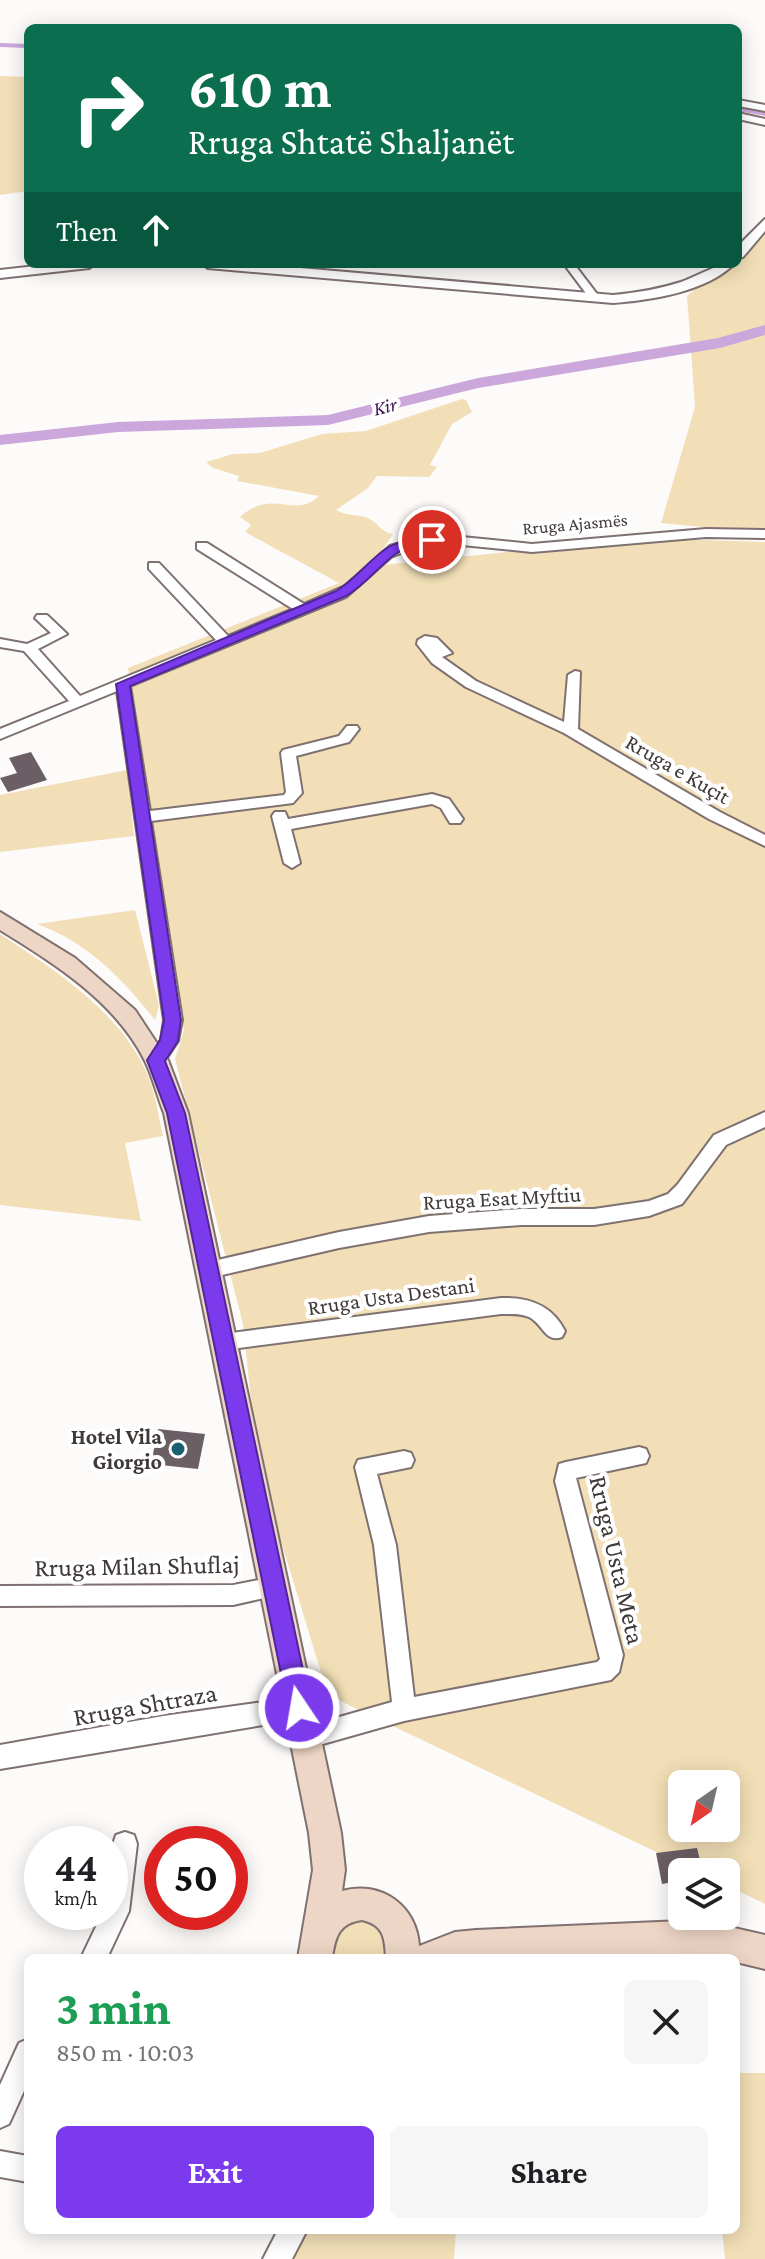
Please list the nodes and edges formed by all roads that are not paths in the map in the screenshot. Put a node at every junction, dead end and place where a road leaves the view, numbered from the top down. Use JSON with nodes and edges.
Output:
{"nodes":[{"id":1,"x":742,"y":104,"type":"edge"},
{"id":2,"x":765,"y":108,"type":"edge"},
{"id":3,"x":742,"y":117,"type":"edge"},
{"id":4,"x":765,"y":122,"type":"edge"},
{"id":5,"x":765,"y":223,"type":"edge"},
{"id":6,"x":742,"y":249,"type":"edge"},
{"id":7,"x":53,"y":268,"type":"edge"},
{"id":8,"x":288,"y":268,"type":"edge"},
{"id":9,"x":572,"y":268,"type":"edge"},
{"id":10,"x":720,"y":268,"type":"edge"},
{"id":11,"x":0,"y":274,"type":"edge"},
{"id":12,"x":595,"y":298,"type":"junction"},
{"id":13,"x":765,"y":534,"type":"edge"},
{"id":14,"x":202,"y":546,"type":"dead end"},
{"id":15,"x":154,"y":566,"type":"dead end"},
{"id":16,"x":302,"y":609,"type":"junction"},
{"id":17,"x":42,"y":618,"type":"dead end"},
{"id":18,"x":225,"y":641,"type":"junction"},
{"id":19,"x":0,"y":643,"type":"edge"},
{"id":20,"x":29,"y":648,"type":"junction"},
{"id":21,"x":445,"y":653,"type":"dead end"},
{"id":22,"x":575,"y":675,"type":"dead end"},
{"id":23,"x":123,"y":684,"type":"junction"},
{"id":24,"x":78,"y":702,"type":"junction"},
{"id":25,"x":352,"y":729,"type":"dead end"},
{"id":26,"x":571,"y":731,"type":"junction"},
{"id":27,"x":0,"y":734,"type":"edge"},
{"id":28,"x":276,"y":802,"type":"junction"},
{"id":29,"x":143,"y":817,"type":"junction"},
{"id":30,"x":455,"y":819,"type":"dead end"},
{"id":31,"x":283,"y":825,"type":"junction"},
{"id":32,"x":765,"y":841,"type":"edge"},
{"id":33,"x":292,"y":863,"type":"dead end"},
{"id":34,"x":0,"y":920,"type":"edge"},
{"id":35,"x":156,"y":1060,"type":"junction"},
{"id":36,"x":765,"y":1119,"type":"edge"},
{"id":37,"x":209,"y":1270,"type":"junction"},
{"id":38,"x":555,"y":1331,"type":"dead end"},
{"id":39,"x":224,"y":1342,"type":"junction"},
{"id":40,"x":639,"y":1456,"type":"dead end"},
{"id":41,"x":404,"y":1460,"type":"dead end"},
{"id":42,"x":274,"y":1587,"type":"junction"},
{"id":43,"x":0,"y":1596,"type":"edge"},
{"id":44,"x":299,"y":1708,"type":"junction"},
{"id":45,"x":404,"y":1710,"type":"junction"},
{"id":46,"x":305,"y":1737,"type":"junction"},
{"id":47,"x":0,"y":1757,"type":"edge"},
{"id":48,"x":325,"y":1833,"type":"junction"},
{"id":49,"x":368,"y":1903,"type":"junction"},
{"id":50,"x":396,"y":1924,"type":"junction"},
{"id":51,"x":321,"y":1925,"type":"junction"},
{"id":52,"x":108,"y":1930,"type":"edge"},
{"id":53,"x":765,"y":1952,"type":"edge"},
{"id":54,"x":442,"y":1953,"type":"edge"},
{"id":55,"x":96,"y":1954,"type":"edge"},
{"id":56,"x":315,"y":1954,"type":"edge"},
{"id":57,"x":403,"y":1954,"type":"edge"},
{"id":58,"x":24,"y":2061,"type":"edge"},
{"id":59,"x":0,"y":2115,"type":"edge"},
{"id":60,"x":0,"y":2164,"type":"edge"},
{"id":61,"x":24,"y":2168,"type":"edge"},
{"id":62,"x":291,"y":2234,"type":"edge"},
{"id":63,"x":277,"y":2259,"type":"edge"}],
"edges":[{"from":1,"to":2,"type":"street"},
{"from":3,"to":4,"type":"street"},
{"from":5,"to":6,"type":"street"},
{"from":7,"to":11,"type":"street"},
{"from":8,"to":12,"type":"street"},
{"from":9,"to":12,"type":"street"},
{"from":10,"to":12,"type":"street"},
{"from":13,"to":16,"type":"street","name":"Rruga Ajasmës"},
{"from":14,"to":16,"type":"street"},
{"from":15,"to":18,"type":"street"},
{"from":16,"to":18,"type":"street"},
{"from":17,"to":20,"type":"street"},
{"from":18,"to":23,"type":"street"},
{"from":19,"to":20,"type":"street"},
{"from":20,"to":24,"type":"street"},
{"from":21,"to":26,"type":"street","name":"Rruga e Kuçit"},
{"from":22,"to":26,"type":"street"},
{"from":23,"to":24,"type":"street"},
{"from":23,"to":29,"type":"street"},
{"from":24,"to":27,"type":"street"},
{"from":25,"to":28,"type":"street"},
{"from":26,"to":32,"type":"street","name":"Rruga e Kuçit"},
{"from":28,"to":29,"type":"street"},
{"from":28,"to":31,"type":"street"},
{"from":29,"to":35,"type":"street"},
{"from":30,"to":31,"type":"street"},
{"from":31,"to":33,"type":"street"},
{"from":34,"to":35,"type":"main road"},
{"from":35,"to":37,"type":"main road"},
{"from":36,"to":37,"type":"street","name":"Rruga Esat Myftiu"},
{"from":37,"to":39,"type":"main road"},
{"from":38,"to":39,"type":"street","name":"Rruga Usta Destani"},
{"from":39,"to":42,"type":"main road"},
{"from":40,"to":45,"type":"street","name":"Rruga Usta Meta"},
{"from":41,"to":45,"type":"street"},
{"from":42,"to":43,"type":"street","name":"Rruga Milan Shuflaj"},
{"from":42,"to":44,"type":"main road"},
{"from":44,"to":46,"type":"main road"},
{"from":44,"to":47,"type":"street","name":"Rruga Shtraza"},
{"from":45,"to":46,"type":"street","name":"Rruga Usta Meta"},
{"from":46,"to":48,"type":"main road"},
{"from":48,"to":49,"type":"main road"},
{"from":48,"to":51,"type":"main road"},
{"from":49,"to":50,"type":"main road"},
{"from":49,"to":51,"type":"main road"},
{"from":50,"to":54,"type":"main road"},
{"from":50,"to":57,"type":"main road"},
{"from":51,"to":56,"type":"main road"},
{"from":52,"to":55,"type":"street"},
{"from":53,"to":54,"type":"main road"},
{"from":58,"to":59,"type":"street"},
{"from":60,"to":61,"type":"street"},
{"from":62,"to":63,"type":"street"}]}
